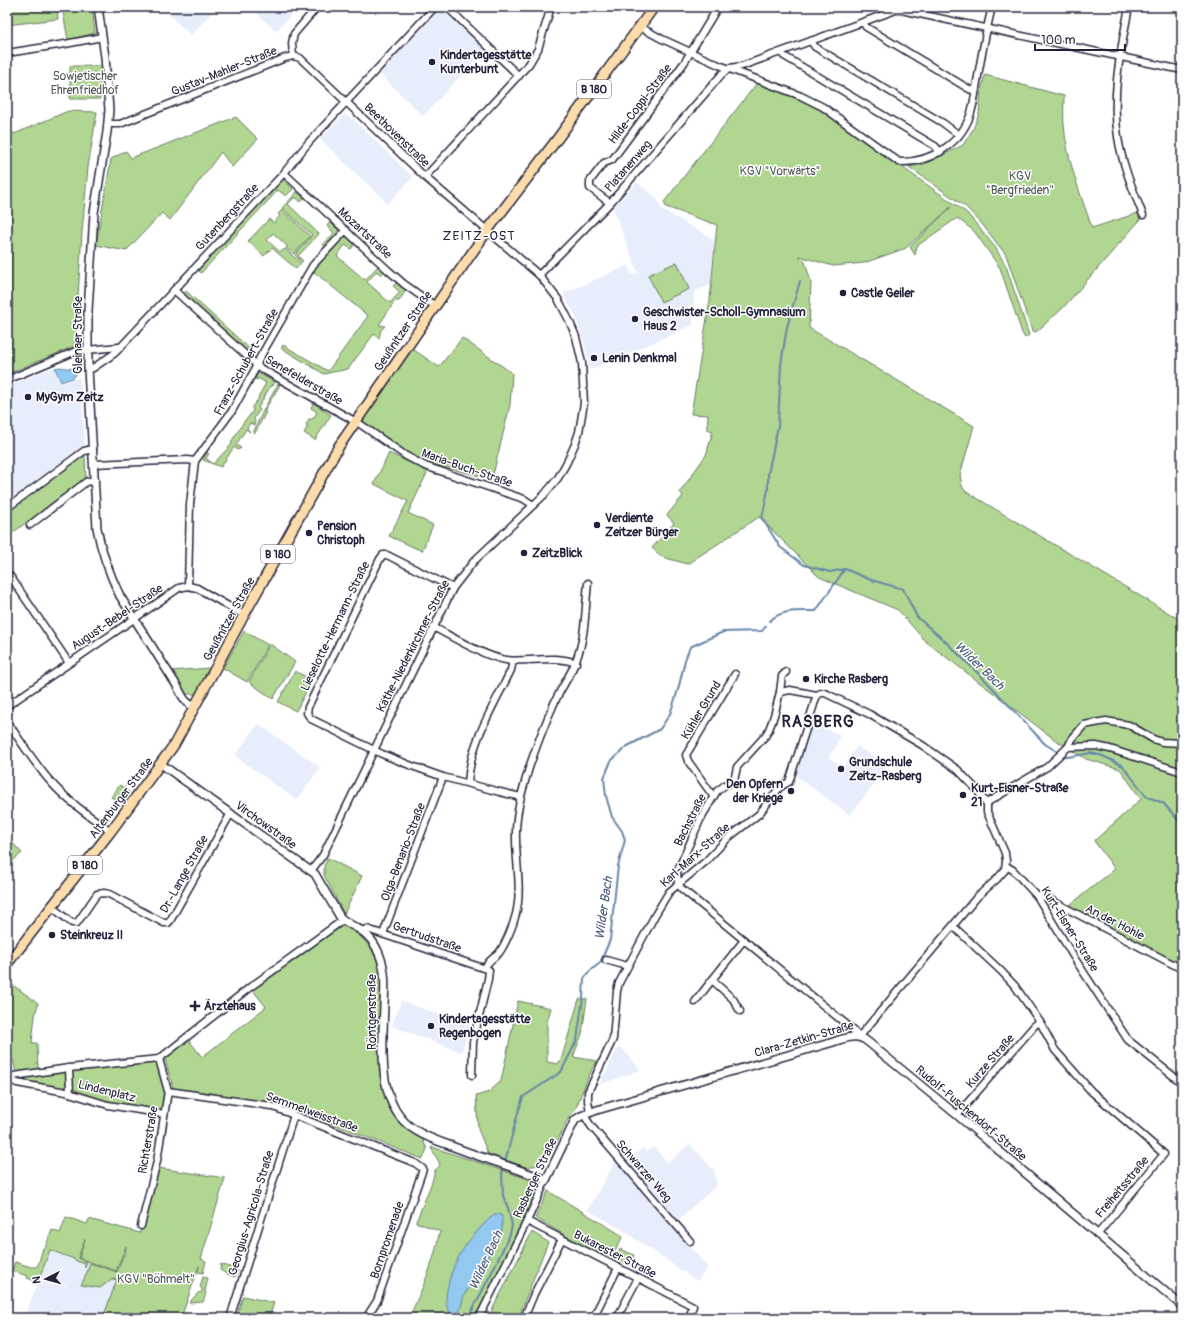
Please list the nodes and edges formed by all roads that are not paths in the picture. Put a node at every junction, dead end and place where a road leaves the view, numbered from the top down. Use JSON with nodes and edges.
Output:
{"nodes":[{"id":1,"x":98,"y":7,"type":"edge"},
{"id":2,"x":317,"y":7,"type":"edge"},
{"id":3,"x":435,"y":7,"type":"edge"},
{"id":4,"x":447,"y":7,"type":"edge"},
{"id":5,"x":551,"y":7,"type":"edge"},
{"id":6,"x":654,"y":7,"type":"edge"},
{"id":7,"x":718,"y":7,"type":"edge"},
{"id":8,"x":992,"y":7,"type":"edge"},
{"id":9,"x":1129,"y":7,"type":"edge"},
{"id":10,"x":895,"y":9,"type":"edge"},
{"id":11,"x":863,"y":22,"type":"junction"},
{"id":12,"x":640,"y":27,"type":"junction"},
{"id":13,"x":986,"y":28,"type":"junction"},
{"id":14,"x":102,"y":36,"type":"junction"},
{"id":15,"x":813,"y":44,"type":"junction"},
{"id":16,"x":691,"y":52,"type":"junction"},
{"id":17,"x":781,"y":52,"type":"junction"},
{"id":18,"x":7,"y":53,"type":"edge"},
{"id":19,"x":293,"y":56,"type":"junction"},
{"id":20,"x":1119,"y":57,"type":"junction"},
{"id":21,"x":730,"y":68,"type":"junction"},
{"id":22,"x":1182,"y":70,"type":"edge"},
{"id":23,"x":519,"y":76,"type":"junction"},
{"id":24,"x":975,"y":91,"type":"junction"},
{"id":25,"x":347,"y":101,"type":"junction"},
{"id":26,"x":108,"y":124,"type":"junction"},
{"id":27,"x":959,"y":135,"type":"junction"},
{"id":28,"x":940,"y":152,"type":"junction"},
{"id":29,"x":284,"y":173,"type":"junction"},
{"id":30,"x":425,"y":177,"type":"junction"},
{"id":31,"x":610,"y":203,"type":"junction"},
{"id":32,"x":1144,"y":215,"type":"dead end"},
{"id":33,"x":346,"y":230,"type":"junction"},
{"id":34,"x":487,"y":231,"type":"junction"},
{"id":35,"x":539,"y":275,"type":"junction"},
{"id":36,"x":174,"y":290,"type":"junction"},
{"id":37,"x":435,"y":306,"type":"junction"},
{"id":38,"x":120,"y":347,"type":"junction"},
{"id":39,"x":88,"y":350,"type":"junction"},
{"id":40,"x":256,"y":365,"type":"junction"},
{"id":41,"x":88,"y":369,"type":"junction"},
{"id":42,"x":7,"y":380,"type":"edge"},
{"id":43,"x":355,"y":422,"type":"junction"},
{"id":44,"x":93,"y":449,"type":"junction"},
{"id":45,"x":195,"y":461,"type":"junction"},
{"id":46,"x":94,"y":464,"type":"junction"},
{"id":47,"x":94,"y":480,"type":"junction"},
{"id":48,"x":533,"y":506,"type":"junction"},
{"id":49,"x":7,"y":508,"type":"edge"},
{"id":50,"x":30,"y":525,"type":"dead end"},
{"id":51,"x":10,"y":576,"type":"dead end"},
{"id":52,"x":588,"y":583,"type":"dead end"},
{"id":53,"x":188,"y":586,"type":"junction"},
{"id":54,"x":453,"y":588,"type":"junction"},
{"id":55,"x":244,"y":615,"type":"junction"},
{"id":56,"x":135,"y":619,"type":"junction"},
{"id":57,"x":434,"y":627,"type":"junction"},
{"id":58,"x":513,"y":660,"type":"junction"},
{"id":59,"x":69,"y":663,"type":"junction"},
{"id":60,"x":576,"y":663,"type":"junction"},
{"id":61,"x":786,"y":672,"type":"dead end"},
{"id":62,"x":734,"y":674,"type":"dead end"},
{"id":63,"x":780,"y":692,"type":"junction"},
{"id":64,"x":817,"y":695,"type":"junction"},
{"id":65,"x":7,"y":706,"type":"edge"},
{"id":66,"x":194,"y":707,"type":"junction"},
{"id":67,"x":7,"y":721,"type":"edge"},
{"id":68,"x":1182,"y":742,"type":"edge"},
{"id":69,"x":1066,"y":749,"type":"junction"},
{"id":70,"x":374,"y":750,"type":"junction"},
{"id":71,"x":161,"y":764,"type":"junction"},
{"id":72,"x":1182,"y":772,"type":"edge"},
{"id":73,"x":443,"y":776,"type":"junction"},
{"id":74,"x":468,"y":783,"type":"junction"},
{"id":75,"x":521,"y":796,"type":"junction"},
{"id":76,"x":713,"y":796,"type":"junction"},
{"id":77,"x":986,"y":805,"type":"junction"},
{"id":78,"x":231,"y":813,"type":"junction"},
{"id":79,"x":111,"y":832,"type":"junction"},
{"id":80,"x":1006,"y":866,"type":"junction"},
{"id":81,"x":311,"y":871,"type":"junction"},
{"id":82,"x":678,"y":884,"type":"junction"},
{"id":83,"x":1037,"y":896,"type":"junction"},
{"id":84,"x":52,"y":907,"type":"junction"},
{"id":85,"x":343,"y":920,"type":"junction"},
{"id":86,"x":953,"y":926,"type":"junction"},
{"id":87,"x":362,"y":931,"type":"junction"},
{"id":88,"x":383,"y":934,"type":"junction"},
{"id":89,"x":744,"y":940,"type":"junction"},
{"id":90,"x":8,"y":960,"type":"edge"},
{"id":91,"x":606,"y":960,"type":"dead end"},
{"id":92,"x":627,"y":966,"type":"junction"},
{"id":93,"x":485,"y":968,"type":"junction"},
{"id":94,"x":1182,"y":969,"type":"edge"},
{"id":95,"x":712,"y":980,"type":"junction"},
{"id":96,"x":695,"y":1002,"type":"dead end"},
{"id":97,"x":740,"y":1011,"type":"dead end"},
{"id":98,"x":1040,"y":1022,"type":"junction"},
{"id":99,"x":859,"y":1037,"type":"junction"},
{"id":100,"x":159,"y":1059,"type":"junction"},
{"id":101,"x":69,"y":1068,"type":"junction"},
{"id":102,"x":472,"y":1075,"type":"dead end"},
{"id":103,"x":9,"y":1077,"type":"edge"},
{"id":104,"x":1182,"y":1083,"type":"edge"},
{"id":105,"x":168,"y":1090,"type":"junction"},
{"id":106,"x":70,"y":1093,"type":"junction"},
{"id":107,"x":587,"y":1113,"type":"junction"},
{"id":108,"x":164,"y":1114,"type":"junction"},
{"id":109,"x":294,"y":1115,"type":"junction"},
{"id":110,"x":957,"y":1115,"type":"junction"},
{"id":111,"x":421,"y":1167,"type":"joint"},
{"id":112,"x":546,"y":1180,"type":"junction"},
{"id":113,"x":527,"y":1221,"type":"junction"},
{"id":114,"x":141,"y":1226,"type":"dead end"},
{"id":115,"x":1097,"y":1235,"type":"junction"},
{"id":116,"x":562,"y":1239,"type":"junction"},
{"id":117,"x":690,"y":1241,"type":"dead end"},
{"id":118,"x":618,"y":1268,"type":"junction"},
{"id":119,"x":638,"y":1278,"type":"junction"},
{"id":120,"x":1182,"y":1306,"type":"edge"},
{"id":121,"x":230,"y":1318,"type":"edge"},
{"id":122,"x":366,"y":1318,"type":"edge"},
{"id":123,"x":479,"y":1318,"type":"edge"},
{"id":124,"x":524,"y":1318,"type":"edge"},
{"id":125,"x":592,"y":1318,"type":"edge"},
{"id":126,"x":617,"y":1318,"type":"edge"},
{"id":127,"x":689,"y":1318,"type":"edge"}],
"edges":[{"from":1,"to":14,"type":"street","name":"Gleinaer Straße"},
{"from":2,"to":19,"type":"street","name":"Gustav-Mahler-Straße"},
{"from":3,"to":25,"type":"street","name":"Gutenbergstraße"},
{"from":4,"to":23,"type":"street"},
{"from":5,"to":23,"type":"street"},
{"from":6,"to":12,"type":"main road","name":"Geußnitzer Straße","number":"B 180"},
{"from":7,"to":16,"type":"street","name":"Hilde-Coppi-Straße"},
{"from":8,"to":13,"type":"street"},
{"from":9,"to":20,"type":"street"},
{"from":10,"to":11,"type":"street","name":"Platanenweg"},
{"from":10,"to":13,"type":"street","name":"Platanenweg"},
{"from":11,"to":15,"type":"street","name":"Platanenweg"},
{"from":11,"to":24,"type":"street"},
{"from":12,"to":16,"type":"street"},
{"from":12,"to":34,"type":"main road","name":"Geußnitzer Straße","number":"B 180"},
{"from":13,"to":20,"type":"street","name":"Platanenweg"},
{"from":13,"to":24,"type":"street"},
{"from":14,"to":18,"type":"street"},
{"from":14,"to":26,"type":"street","name":"Gleinaer Straße"},
{"from":15,"to":17,"type":"street","name":"Platanenweg"},
{"from":15,"to":27,"type":"street"},
{"from":16,"to":21,"type":"street"},
{"from":16,"to":31,"type":"street","name":"Hilde-Coppi-Straße"},
{"from":17,"to":21,"type":"street","name":"Platanenweg"},
{"from":17,"to":28,"type":"street"},
{"from":19,"to":25,"type":"street","name":"Beethovenstraße"},
{"from":19,"to":26,"type":"street","name":"Gustav-Mahler-Straße"},
{"from":20,"to":22,"type":"street","name":"Platanenweg"},
{"from":20,"to":32,"type":"street"},
{"from":21,"to":28,"type":"street"},
{"from":21,"to":31,"type":"street","name":"Platanenweg"},
{"from":23,"to":30,"type":"street"},
{"from":24,"to":27,"type":"street"},
{"from":25,"to":29,"type":"street","name":"Gutenbergstraße"},
{"from":25,"to":30,"type":"street","name":"Beethovenstraße"},
{"from":26,"to":39,"type":"street","name":"Gleinaer Straße"},
{"from":27,"to":28,"type":"street"},
{"from":29,"to":33,"type":"street","name":"Mozartstraße"},
{"from":29,"to":36,"type":"street","name":"Gutenbergstraße"},
{"from":30,"to":34,"type":"street","name":"Beethovenstraße"},
{"from":31,"to":35,"type":"street","name":"Platanenweg"},
{"from":33,"to":37,"type":"street","name":"Mozartstraße"},
{"from":33,"to":40,"type":"street","name":"Franz-Schubert-Straße"},
{"from":34,"to":35,"type":"street","name":"Käthe-Niederkirchner-Straße"},
{"from":34,"to":37,"type":"main road","name":"Geußnitzer Straße","number":"B 180"},
{"from":35,"to":48,"type":"street","name":"Käthe-Niederkirchner-Straße"},
{"from":36,"to":38,"type":"street","name":"Gutenbergstraße"},
{"from":36,"to":40,"type":"street","name":"Senefelderstraße"},
{"from":37,"to":43,"type":"main road","name":"Geußnitzer Straße","number":"B 180"},
{"from":38,"to":39,"type":"street"},
{"from":38,"to":41,"type":"street","name":"Gutenbergstraße"},
{"from":39,"to":41,"type":"street","name":"Gleinaer Straße"},
{"from":39,"to":42,"type":"street"},
{"from":40,"to":43,"type":"street","name":"Senefelderstraße"},
{"from":40,"to":45,"type":"street","name":"Franz-Schubert-Straße"},
{"from":41,"to":44,"type":"street","name":"Gleinaer Straße"},
{"from":43,"to":48,"type":"street","name":"Maria-Buch-Straße"},
{"from":43,"to":55,"type":"main road","name":"Geußnitzer Straße","number":"B 180"},
{"from":44,"to":46,"type":"street","name":"Gleinaer Straße"},
{"from":44,"to":49,"type":"street"},
{"from":45,"to":46,"type":"street"},
{"from":45,"to":53,"type":"street"},
{"from":46,"to":47,"type":"street","name":"Gleinaer Straße"},
{"from":47,"to":50,"type":"street"},
{"from":47,"to":56,"type":"street","name":"Gleinaer Straße"},
{"from":48,"to":54,"type":"street","name":"Käthe-Niederkirchner-Straße"},
{"from":51,"to":59,"type":"street"},
{"from":52,"to":60,"type":"street"},
{"from":53,"to":55,"type":"street"},
{"from":53,"to":56,"type":"street","name":"August-Bebel-Straße"},
{"from":54,"to":57,"type":"street","name":"Käthe-Niederkirchner-Straße"},
{"from":54,"to":70,"type":"street","name":"Lieselotte-Hermann-Straße"},
{"from":55,"to":66,"type":"main road","name":"Geußnitzer Straße","number":"B 180"},
{"from":56,"to":59,"type":"street","name":"August-Bebel-Straße"},
{"from":56,"to":66,"type":"street","name":"Gleinaer Straße"},
{"from":57,"to":58,"type":"street"},
{"from":57,"to":70,"type":"street","name":"Käthe-Niederkirchner-Straße"},
{"from":58,"to":60,"type":"street"},
{"from":58,"to":74,"type":"street"},
{"from":59,"to":65,"type":"street","name":"August-Bebel-Straße"},
{"from":60,"to":75,"type":"street"},
{"from":61,"to":63,"type":"street","name":"Bachstraße"},
{"from":62,"to":76,"type":"street","name":"Kühler Grund"},
{"from":63,"to":64,"type":"street"},
{"from":63,"to":76,"type":"street","name":"Bachstraße"},
{"from":64,"to":77,"type":"street"},
{"from":64,"to":82,"type":"street","name":"Karl-Marx-Straße"},
{"from":66,"to":71,"type":"main road","name":"Altenburger Straße","number":"B 180"},
{"from":67,"to":79,"type":"street"},
{"from":68,"to":69,"type":"street"},
{"from":69,"to":72,"type":"street"},
{"from":69,"to":77,"type":"street"},
{"from":70,"to":73,"type":"street"},
{"from":70,"to":81,"type":"street","name":"Käthe-Niederkirchner-Straße"},
{"from":71,"to":78,"type":"street","name":"Virchowstraße"},
{"from":71,"to":79,"type":"main road","name":"Altenburger Straße","number":"B 180"},
{"from":73,"to":74,"type":"street"},
{"from":73,"to":88,"type":"street","name":"Olga-Benario-Straße"},
{"from":74,"to":75,"type":"street"},
{"from":75,"to":93,"type":"street"},
{"from":76,"to":82,"type":"street","name":"Bachstraße"},
{"from":77,"to":80,"type":"street"},
{"from":78,"to":81,"type":"street","name":"Virchowstraße"},
{"from":78,"to":84,"type":"street","name":"Dr.-Lange Straße"},
{"from":79,"to":84,"type":"main road","name":"Altenburger Straße","number":"B 180"},
{"from":80,"to":83,"type":"street","name":"Kurt-Eisner-Straße"},
{"from":80,"to":86,"type":"street","name":"Clara-Zetkin-Straße"},
{"from":81,"to":85,"type":"street","name":"Virchowstraße"},
{"from":82,"to":89,"type":"street","name":"Rudolf-Puschendorf-Straße"},
{"from":82,"to":92,"type":"street","name":"Karl-Marx-Straße"},
{"from":83,"to":94,"type":"street","name":"An der Hohle"},
{"from":83,"to":104,"type":"street","name":"Kurt-Eisner-Straße"},
{"from":84,"to":90,"type":"main road","name":"Altenburger Straße","number":"B 180"},
{"from":85,"to":87,"type":"street","name":"Röntgenstraße"},
{"from":85,"to":100,"type":"street"},
{"from":86,"to":98,"type":"street"},
{"from":86,"to":99,"type":"street","name":"Clara-Zetkin-Straße"},
{"from":87,"to":88,"type":"street","name":"Gertrudstraße"},
{"from":87,"to":112,"type":"street","name":"Röntgenstraße"},
{"from":88,"to":93,"type":"street","name":"Gertrudstraße"},
{"from":89,"to":95,"type":"street"},
{"from":89,"to":99,"type":"street","name":"Rudolf-Puschendorf-Straße"},
{"from":91,"to":92,"type":"street"},
{"from":92,"to":107,"type":"street","name":"Karl-Marx-Straße"},
{"from":93,"to":102,"type":"street"},
{"from":95,"to":96,"type":"street"},
{"from":95,"to":97,"type":"street"},
{"from":98,"to":110,"type":"street","name":"Kurze Straße"},
{"from":98,"to":115,"type":"street","name":"Freiheitsstraße"},
{"from":99,"to":107,"type":"street","name":"Clara-Zetkin-Straße"},
{"from":99,"to":110,"type":"street","name":"Rudolf-Puschendorf-Straße"},
{"from":100,"to":101,"type":"street","name":"Lindenplatz"},
{"from":100,"to":105,"type":"street","name":"Richterstraße"},
{"from":101,"to":103,"type":"street","name":"Lindenplatz"},
{"from":101,"to":106,"type":"street","name":"Lindenplatz"},
{"from":103,"to":106,"type":"street","name":"Lindenplatz"},
{"from":105,"to":108,"type":"street","name":"Richterstraße"},
{"from":105,"to":109,"type":"street","name":"Semmelweisstraße"},
{"from":106,"to":108,"type":"street","name":"Lindenplatz"},
{"from":107,"to":112,"type":"street","name":"Rasberger Straße"},
{"from":107,"to":117,"type":"street","name":"Schwarzer Weg"},
{"from":108,"to":114,"type":"street","name":"Richterstraße"},
{"from":109,"to":111,"type":"street","name":"Semmelweisstraße"},
{"from":109,"to":121,"type":"street","name":"Georgius-Agricola-Straße"},
{"from":110,"to":115,"type":"street","name":"Rudolf-Puschendorf-Straße"},
{"from":111,"to":122,"type":"street","name":"Bornpromenade"},
{"from":112,"to":113,"type":"street","name":"Rasberger Straße"},
{"from":113,"to":116,"type":"street","name":"Bukarester Straße"},
{"from":113,"to":123,"type":"street","name":"Rasberger Straße"},
{"from":115,"to":120,"type":"street","name":"Rudolf-Puschendorf-Straße"},
{"from":116,"to":118,"type":"street","name":"Bukarester Straße"},
{"from":116,"to":124,"type":"street"},
{"from":118,"to":119,"type":"street","name":"Bukarester Straße"},
{"from":118,"to":125,"type":"street"},
{"from":119,"to":126,"type":"street"},
{"from":119,"to":127,"type":"street","name":"Bukarester Straße"}]}
